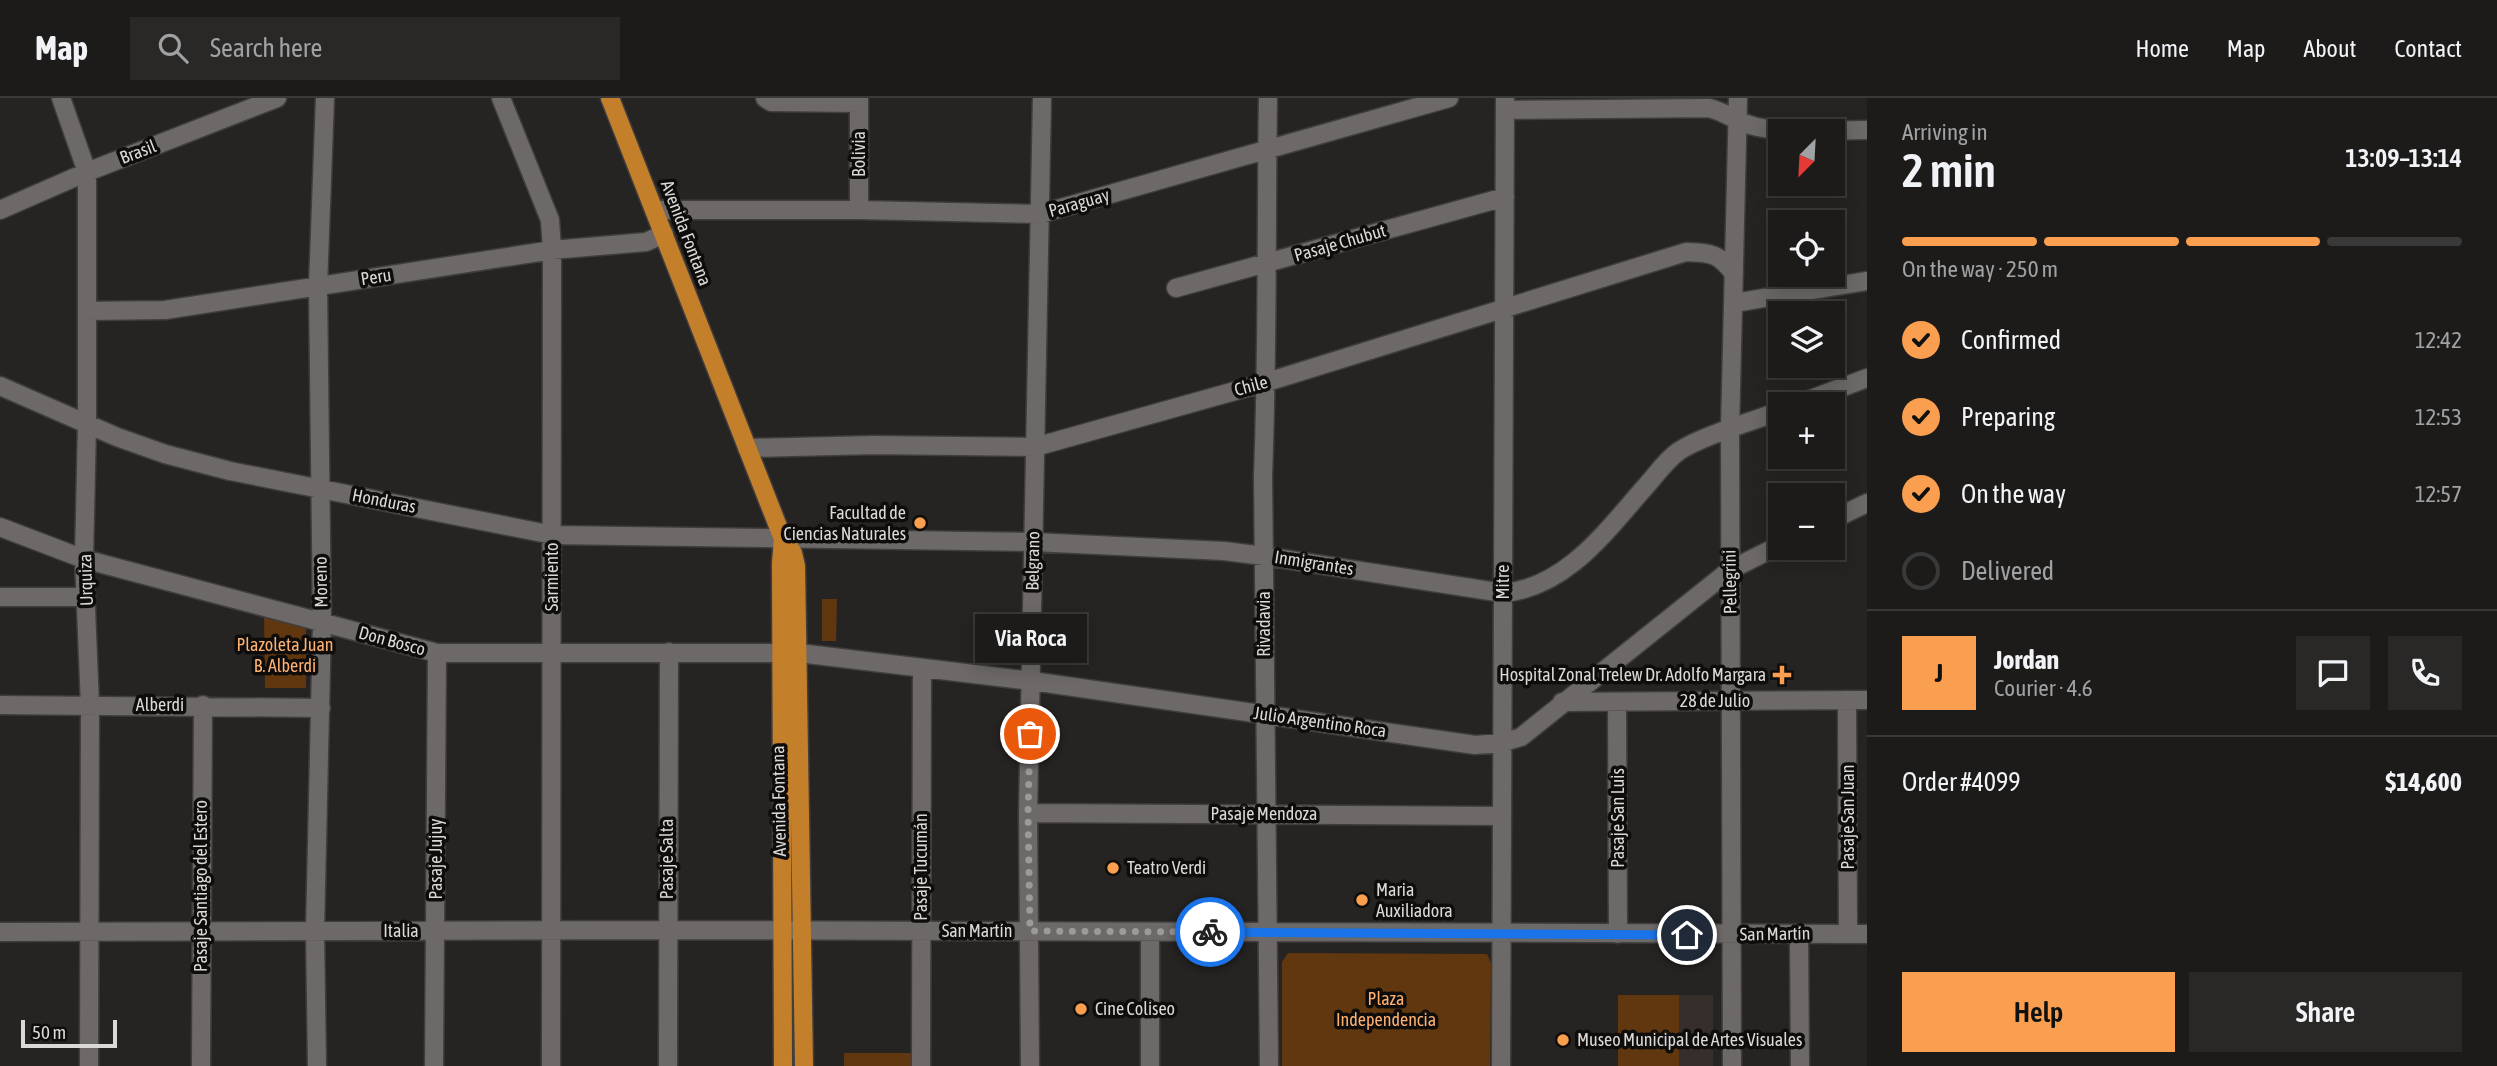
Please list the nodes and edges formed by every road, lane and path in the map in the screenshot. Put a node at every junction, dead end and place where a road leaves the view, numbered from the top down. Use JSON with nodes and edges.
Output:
{"nodes":[{"id":1,"x":61,"y":98,"type":"edge"},
{"id":2,"x":277,"y":98,"type":"edge"},
{"id":3,"x":325,"y":98,"type":"edge"},
{"id":4,"x":501,"y":98,"type":"edge"},
{"id":5,"x":610,"y":98,"type":"edge"},
{"id":6,"x":765,"y":98,"type":"edge"},
{"id":7,"x":1042,"y":98,"type":"edge"},
{"id":8,"x":1268,"y":98,"type":"edge"},
{"id":9,"x":1450,"y":98,"type":"edge"},
{"id":10,"x":1738,"y":98,"type":"edge"},
{"id":11,"x":859,"y":101,"type":"edge"},
{"id":12,"x":1505,"y":104,"type":"edge"},
{"id":13,"x":1738,"y":119,"type":"junction"},
{"id":14,"x":1867,"y":130,"type":"edge"},
{"id":15,"x":1267,"y":149,"type":"junction"},
{"id":16,"x":87,"y":172,"type":"junction"},
{"id":17,"x":1505,"y":197,"type":"junction"},
{"id":18,"x":0,"y":210,"type":"edge"},
{"id":19,"x":654,"y":210,"type":"junction"},
{"id":20,"x":859,"y":210,"type":"junction"},
{"id":21,"x":1040,"y":214,"type":"junction"},
{"id":22,"x":664,"y":234,"type":"junction"},
{"id":23,"x":552,"y":250,"type":"junction"},
{"id":24,"x":1265,"y":264,"type":"junction"},
{"id":25,"x":1734,"y":274,"type":"junction"},
{"id":26,"x":1867,"y":281,"type":"edge"},
{"id":27,"x":318,"y":286,"type":"junction"},
{"id":28,"x":1176,"y":288,"type":"dead end"},
{"id":29,"x":1734,"y":303,"type":"junction"},
{"id":30,"x":1504,"y":309,"type":"junction"},
{"id":31,"x":87,"y":311,"type":"junction"},
{"id":32,"x":1867,"y":378,"type":"edge"},
{"id":33,"x":1267,"y":382,"type":"junction"},
{"id":34,"x":0,"y":386,"type":"edge"},
{"id":35,"x":1830,"y":392,"type":"edge"},
{"id":36,"x":1768,"y":416,"type":"edge"},
{"id":37,"x":87,"y":424,"type":"junction"},
{"id":38,"x":1730,"y":430,"type":"junction"},
{"id":39,"x":1035,"y":447,"type":"junction"},
{"id":40,"x":747,"y":448,"type":"junction"},
{"id":41,"x":320,"y":488,"type":"junction"},
{"id":42,"x":1867,"y":503,"type":"edge"},
{"id":43,"x":1845,"y":514,"type":"edge"},
{"id":44,"x":0,"y":527,"type":"edge"},
{"id":45,"x":553,"y":535,"type":"junction"},
{"id":46,"x":783,"y":539,"type":"junction"},
{"id":47,"x":1033,"y":542,"type":"junction"},
{"id":48,"x":1768,"y":551,"type":"edge"},
{"id":49,"x":1264,"y":555,"type":"junction"},
{"id":50,"x":84,"y":559,"type":"junction"},
{"id":51,"x":1730,"y":570,"type":"junction"},
{"id":52,"x":1503,"y":593,"type":"junction"},
{"id":53,"x":0,"y":597,"type":"edge"},
{"id":54,"x":86,"y":597,"type":"junction"},
{"id":55,"x":322,"y":622,"type":"junction"},
{"id":56,"x":668,"y":652,"type":"junction"},
{"id":57,"x":437,"y":653,"type":"junction"},
{"id":58,"x":552,"y":653,"type":"junction"},
{"id":59,"x":790,"y":653,"type":"junction"},
{"id":60,"x":922,"y":668,"type":"junction"},
{"id":61,"x":1032,"y":681,"type":"junction"},
{"id":62,"x":1847,"y":700,"type":"junction"},
{"id":63,"x":1867,"y":700,"type":"edge"},
{"id":64,"x":1732,"y":701,"type":"junction"},
{"id":65,"x":1562,"y":702,"type":"junction"},
{"id":66,"x":1617,"y":702,"type":"junction"},
{"id":67,"x":0,"y":705,"type":"edge"},
{"id":68,"x":203,"y":705,"type":"junction"},
{"id":69,"x":90,"y":706,"type":"junction"},
{"id":70,"x":321,"y":708,"type":"junction"},
{"id":71,"x":1265,"y":714,"type":"junction"},
{"id":72,"x":1501,"y":743,"type":"junction"},
{"id":73,"x":1028,"y":813,"type":"junction"},
{"id":74,"x":1268,"y":814,"type":"junction"},
{"id":75,"x":1500,"y":816,"type":"junction"},
{"id":76,"x":89,"y":930,"type":"junction"},
{"id":77,"x":435,"y":930,"type":"junction"},
{"id":78,"x":550,"y":930,"type":"junction"},
{"id":79,"x":667,"y":930,"type":"junction"},
{"id":80,"x":200,"y":931,"type":"junction"},
{"id":81,"x":315,"y":931,"type":"junction"},
{"id":82,"x":781,"y":931,"type":"junction"},
{"id":83,"x":802,"y":931,"type":"junction"},
{"id":84,"x":921,"y":931,"type":"junction"},
{"id":85,"x":1030,"y":931,"type":"junction"},
{"id":86,"x":0,"y":932,"type":"edge"},
{"id":87,"x":1150,"y":932,"type":"junction"},
{"id":88,"x":1268,"y":933,"type":"junction"},
{"id":89,"x":1501,"y":934,"type":"junction"},
{"id":90,"x":1618,"y":934,"type":"junction"},
{"id":91,"x":1799,"y":934,"type":"junction"},
{"id":92,"x":1848,"y":934,"type":"junction"},
{"id":93,"x":1867,"y":934,"type":"edge"},
{"id":94,"x":1732,"y":935,"type":"junction"},
{"id":95,"x":89,"y":1066,"type":"edge"},
{"id":96,"x":201,"y":1066,"type":"edge"},
{"id":97,"x":317,"y":1066,"type":"edge"},
{"id":98,"x":434,"y":1066,"type":"edge"},
{"id":99,"x":551,"y":1066,"type":"edge"},
{"id":100,"x":668,"y":1066,"type":"edge"},
{"id":101,"x":783,"y":1066,"type":"edge"},
{"id":102,"x":804,"y":1066,"type":"edge"},
{"id":103,"x":921,"y":1066,"type":"edge"},
{"id":104,"x":1030,"y":1066,"type":"edge"},
{"id":105,"x":1150,"y":1066,"type":"edge"},
{"id":106,"x":1269,"y":1066,"type":"edge"},
{"id":107,"x":1501,"y":1066,"type":"edge"},
{"id":108,"x":1732,"y":1066,"type":"edge"},
{"id":109,"x":1800,"y":1066,"type":"edge"}],
"edges":[{"from":1,"to":16,"type":"street","name":"Urquiza"},
{"from":2,"to":16,"type":"street","name":"Brasil"},
{"from":3,"to":27,"type":"street","name":"Moreno"},
{"from":4,"to":23,"type":"street","name":"Sarmiento"},
{"from":5,"to":19,"type":"main road","name":"Avenida Fontana"},
{"from":6,"to":11,"type":"street"},
{"from":7,"to":21,"type":"street","name":"Belgrano"},
{"from":8,"to":15,"type":"street","name":"Rivadavia"},
{"from":9,"to":15,"type":"street","name":"Paraguay"},
{"from":10,"to":13,"type":"street","name":"Pellegrini"},
{"from":11,"to":20,"type":"street","name":"Bolivia"},
{"from":12,"to":13,"type":"street"},
{"from":12,"to":17,"type":"street","name":"Mitre"},
{"from":13,"to":14,"type":"street"},
{"from":13,"to":25,"type":"street","name":"Pellegrini"},
{"from":15,"to":21,"type":"street","name":"Paraguay"},
{"from":15,"to":24,"type":"street","name":"Rivadavia"},
{"from":16,"to":18,"type":"street","name":"Brasil"},
{"from":16,"to":31,"type":"street","name":"Urquiza"},
{"from":17,"to":24,"type":"street","name":"Pasaje Chubut"},
{"from":17,"to":30,"type":"street","name":"Mitre"},
{"from":19,"to":20,"type":"street","name":"Paraguay"},
{"from":19,"to":22,"type":"main road","name":"Avenida Fontana"},
{"from":20,"to":21,"type":"street","name":"Paraguay"},
{"from":21,"to":39,"type":"street","name":"Belgrano"},
{"from":22,"to":23,"type":"street","name":"Peru"},
{"from":22,"to":40,"type":"main road","name":"Avenida Fontana"},
{"from":23,"to":27,"type":"street","name":"Peru"},
{"from":23,"to":45,"type":"street","name":"Sarmiento"},
{"from":24,"to":28,"type":"street","name":"Pasaje Chubut"},
{"from":24,"to":33,"type":"street","name":"Rivadavia"},
{"from":25,"to":29,"type":"street","name":"Pellegrini"},
{"from":25,"to":30,"type":"street","name":"Chile"},
{"from":26,"to":29,"type":"street"},
{"from":27,"to":31,"type":"street","name":"Peru"},
{"from":27,"to":41,"type":"street","name":"Moreno"},
{"from":29,"to":38,"type":"street","name":"Pellegrini"},
{"from":30,"to":33,"type":"street","name":"Chile"},
{"from":30,"to":52,"type":"street","name":"Mitre"},
{"from":31,"to":37,"type":"street","name":"Urquiza"},
{"from":32,"to":35,"type":"street"},
{"from":33,"to":39,"type":"street","name":"Chile"},
{"from":33,"to":49,"type":"street","name":"Rivadavia"},
{"from":34,"to":37,"type":"street","name":"Honduras"},
{"from":36,"to":38,"type":"street","name":"Inmigrantes"},
{"from":37,"to":41,"type":"street","name":"Honduras"},
{"from":37,"to":50,"type":"street","name":"Urquiza"},
{"from":38,"to":51,"type":"street","name":"Pellegrini"},
{"from":38,"to":52,"type":"street","name":"Inmigrantes"},
{"from":39,"to":40,"type":"street","name":"Chile"},
{"from":39,"to":47,"type":"street","name":"Belgrano"},
{"from":40,"to":46,"type":"main road","name":"Avenida Fontana"},
{"from":41,"to":45,"type":"street","name":"Honduras"},
{"from":41,"to":55,"type":"street","name":"Moreno"},
{"from":42,"to":43,"type":"street"},
{"from":44,"to":50,"type":"street","name":"Don Bosco"},
{"from":45,"to":46,"type":"street","name":"Honduras"},
{"from":45,"to":58,"type":"street","name":"Sarmiento"},
{"from":46,"to":47,"type":"street","name":"Inmigrantes"},
{"from":46,"to":59,"type":"main road","name":"Avenida Fontana"},
{"from":47,"to":49,"type":"street","name":"Inmigrantes"},
{"from":47,"to":61,"type":"street","name":"Belgrano"},
{"from":48,"to":51,"type":"street","name":"Julio Argentino Roca"},
{"from":49,"to":52,"type":"street","name":"Inmigrantes"},
{"from":49,"to":71,"type":"street","name":"Rivadavia"},
{"from":50,"to":54,"type":"street","name":"Urquiza"},
{"from":50,"to":55,"type":"street","name":"Don Bosco"},
{"from":51,"to":64,"type":"street","name":"Pellegrini"},
{"from":51,"to":65,"type":"street","name":"Julio Argentino Roca"},
{"from":52,"to":72,"type":"street","name":"Mitre"},
{"from":53,"to":54,"type":"street"},
{"from":54,"to":69,"type":"street","name":"Urquiza"},
{"from":55,"to":57,"type":"street","name":"Don Bosco"},
{"from":55,"to":70,"type":"street","name":"Moreno"},
{"from":56,"to":58,"type":"street","name":"Don Bosco"},
{"from":56,"to":59,"type":"street","name":"Don Bosco"},
{"from":56,"to":79,"type":"street","name":"Pasaje Salta"},
{"from":57,"to":58,"type":"street","name":"Don Bosco"},
{"from":57,"to":77,"type":"street","name":"Pasaje Jujuy"},
{"from":58,"to":78,"type":"street","name":"Sarmiento"},
{"from":59,"to":60,"type":"street","name":"Julio Argentino Roca"},
{"from":59,"to":82,"type":"main road","name":"Avenida Fontana"},
{"from":59,"to":83,"type":"main road","name":"Avenida Fontana"},
{"from":60,"to":61,"type":"street","name":"Julio Argentino Roca"},
{"from":60,"to":84,"type":"street","name":"Pasaje Tucumán"},
{"from":61,"to":71,"type":"street","name":"Julio Argentino Roca"},
{"from":61,"to":73,"type":"street","name":"Belgrano"},
{"from":62,"to":63,"type":"street","name":"28 de Julio"},
{"from":62,"to":64,"type":"street","name":"28 de Julio"},
{"from":62,"to":92,"type":"street","name":"Pasaje San Juan"},
{"from":64,"to":66,"type":"street","name":"28 de Julio"},
{"from":64,"to":94,"type":"street","name":"Pellegrini"},
{"from":65,"to":66,"type":"street","name":"28 de Julio"},
{"from":65,"to":72,"type":"street","name":"Julio Argentino Roca"},
{"from":66,"to":90,"type":"street","name":"Pasaje San Luis"},
{"from":67,"to":69,"type":"street","name":"Alberdi"},
{"from":68,"to":69,"type":"street","name":"Alberdi"},
{"from":68,"to":70,"type":"street","name":"Alberdi"},
{"from":68,"to":80,"type":"street","name":"Pasaje Santiago del Estero"},
{"from":69,"to":76,"type":"street","name":"Urquiza"},
{"from":70,"to":81,"type":"street","name":"Moreno"},
{"from":71,"to":72,"type":"street","name":"Julio Argentino Roca"},
{"from":71,"to":74,"type":"street","name":"Rivadavia"},
{"from":72,"to":75,"type":"street","name":"Mitre"},
{"from":73,"to":74,"type":"street","name":"Pasaje Mendoza"},
{"from":73,"to":85,"type":"street","name":"Belgrano"},
{"from":74,"to":75,"type":"street","name":"Pasaje Mendoza"},
{"from":74,"to":88,"type":"street","name":"Rivadavia"},
{"from":75,"to":89,"type":"street","name":"Mitre"},
{"from":76,"to":80,"type":"street","name":"Italia"},
{"from":76,"to":86,"type":"street","name":"Italia"},
{"from":76,"to":95,"type":"street","name":"Urquiza"},
{"from":77,"to":78,"type":"street","name":"Italia"},
{"from":77,"to":81,"type":"street","name":"Italia"},
{"from":77,"to":98,"type":"street","name":"Pasaje Jujuy"},
{"from":78,"to":79,"type":"street","name":"Italia"},
{"from":78,"to":99,"type":"street","name":"Sarmiento"},
{"from":79,"to":82,"type":"street","name":"Italia"},
{"from":79,"to":100,"type":"street","name":"Pasaje Salta"},
{"from":80,"to":81,"type":"street","name":"Italia"},
{"from":80,"to":96,"type":"street","name":"Pasaje Santiago del Estero"},
{"from":81,"to":97,"type":"street","name":"Moreno"},
{"from":82,"to":83,"type":"street","name":"Italia"},
{"from":82,"to":101,"type":"main road","name":"Avenida Fontana"},
{"from":83,"to":84,"type":"street","name":"San Martín"},
{"from":83,"to":102,"type":"main road","name":"Avenida Fontana"},
{"from":84,"to":85,"type":"street","name":"San Martín"},
{"from":84,"to":103,"type":"street","name":"Pasaje Tucumán"},
{"from":85,"to":87,"type":"street","name":"San Martín"},
{"from":85,"to":104,"type":"street","name":"Belgrano"},
{"from":87,"to":88,"type":"street","name":"San Martín"},
{"from":87,"to":105,"type":"street"},
{"from":88,"to":89,"type":"street","name":"San Martín"},
{"from":88,"to":106,"type":"street","name":"Rivadavia"},
{"from":89,"to":90,"type":"street","name":"San Martín"},
{"from":89,"to":107,"type":"street","name":"Mitre"},
{"from":90,"to":94,"type":"street","name":"San Martín"},
{"from":91,"to":92,"type":"street","name":"San Martín"},
{"from":91,"to":94,"type":"street","name":"San Martín"},
{"from":91,"to":109,"type":"street"},
{"from":92,"to":93,"type":"street","name":"San Martín"},
{"from":94,"to":108,"type":"street","name":"Pellegrini"}]}
